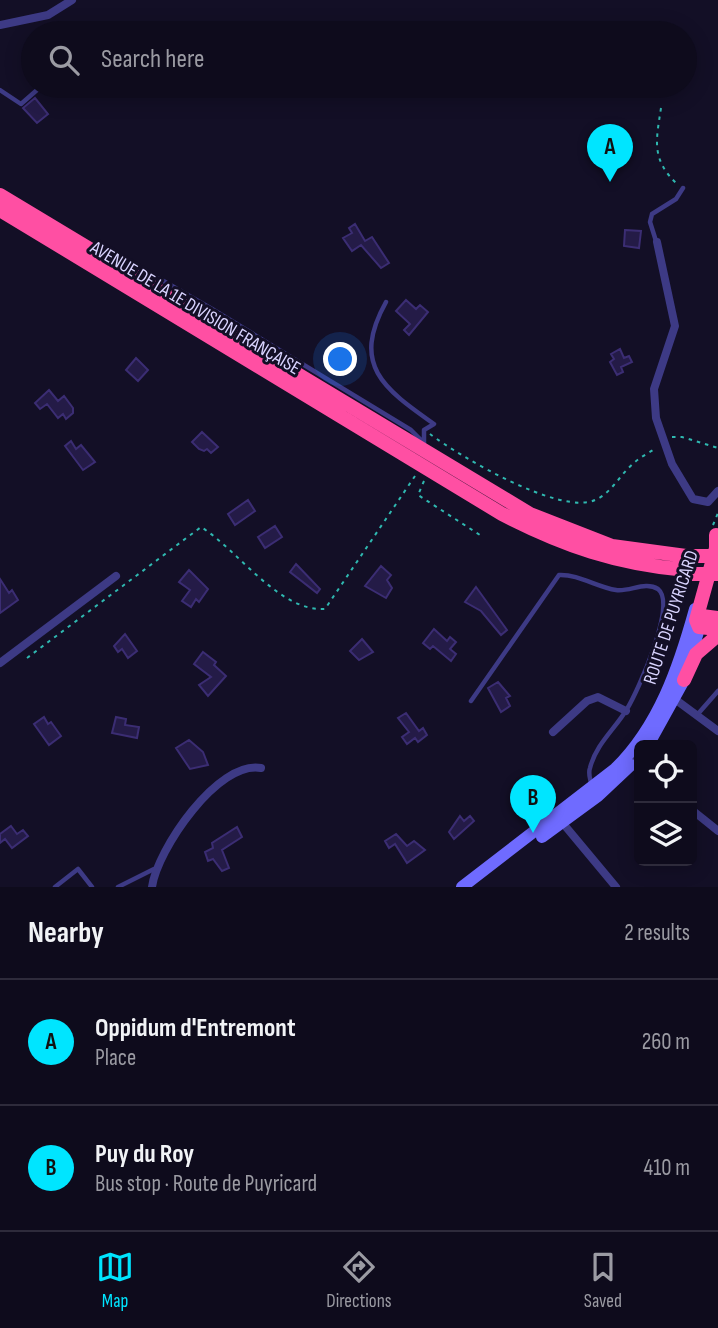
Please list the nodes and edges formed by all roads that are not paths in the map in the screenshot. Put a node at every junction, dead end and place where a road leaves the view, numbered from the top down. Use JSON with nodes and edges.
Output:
{"nodes":[{"id":1,"x":72,"y":0,"type":"edge"},
{"id":2,"x":21,"y":21,"type":"edge"},
{"id":3,"x":22,"y":21,"type":"edge"},
{"id":4,"x":0,"y":26,"type":"edge"},
{"id":5,"x":0,"y":90,"type":"edge"},
{"id":6,"x":28,"y":98,"type":"edge"},
{"id":7,"x":683,"y":188,"type":"road end"},
{"id":8,"x":0,"y":195,"type":"edge"},
{"id":9,"x":0,"y":210,"type":"edge"},
{"id":10,"x":657,"y":242,"type":"joint"},
{"id":11,"x":90,"y":249,"type":"junction"},
{"id":12,"x":386,"y":302,"type":"dead end"},
{"id":13,"x":424,"y":443,"type":"junction"},
{"id":14,"x":718,"y":491,"type":"edge"},
{"id":15,"x":507,"y":502,"type":"junction"},
{"id":16,"x":716,"y":530,"type":"edge"},
{"id":17,"x":718,"y":558,"type":"edge"},
{"id":18,"x":686,"y":567,"type":"junction"},
{"id":19,"x":718,"y":571,"type":"edge"},
{"id":20,"x":116,"y":576,"type":"dead end"},
{"id":21,"x":718,"y":618,"type":"edge"},
{"id":22,"x":699,"y":621,"type":"junction"},
{"id":23,"x":718,"y":632,"type":"edge"},
{"id":24,"x":0,"y":663,"type":"edge"},
{"id":25,"x":684,"y":680,"type":"junction"},
{"id":26,"x":718,"y":691,"type":"edge"},
{"id":27,"x":671,"y":696,"type":"junction"},
{"id":28,"x":471,"y":701,"type":"dead end"},
{"id":29,"x":626,"y":711,"type":"junction"},
{"id":30,"x":697,"y":716,"type":"junction"},
{"id":31,"x":718,"y":731,"type":"edge"},
{"id":32,"x":553,"y":732,"type":"dead end"},
{"id":33,"x":646,"y":740,"type":"edge"},
{"id":34,"x":634,"y":758,"type":"edge"},
{"id":35,"x":634,"y":759,"type":"edge"},
{"id":36,"x":261,"y":768,"type":"dead end"},
{"id":37,"x":591,"y":788,"type":"junction"},
{"id":38,"x":579,"y":806,"type":"junction"},
{"id":39,"x":697,"y":814,"type":"edge"},
{"id":40,"x":557,"y":820,"type":"junction"},
{"id":41,"x":718,"y":831,"type":"edge"},
{"id":42,"x":154,"y":869,"type":"junction"},
{"id":43,"x":468,"y":883,"type":"edge"},
{"id":44,"x":55,"y":887,"type":"edge"},
{"id":45,"x":92,"y":887,"type":"edge"},
{"id":46,"x":118,"y":887,"type":"edge"},
{"id":47,"x":152,"y":887,"type":"edge"},
{"id":48,"x":616,"y":887,"type":"edge"}],
"edges":[{"from":1,"to":3,"type":"street"},
{"from":2,"to":4,"type":"street"},
{"from":5,"to":6,"type":"lane"},
{"from":7,"to":10,"type":"lane"},
{"from":8,"to":11,"type":"highway","name":"AVENUE DE LA 1E DIVISION FRANÇAISE"},
{"from":9,"to":18,"type":"highway","name":"AVENUE DE LA 1E DIVISION FRANÇAISE"},
{"from":10,"to":14,"type":"street"},
{"from":11,"to":13,"type":"lane"},
{"from":11,"to":15,"type":"highway","name":"AVENUE DE LA 1E DIVISION FRANÇAISE"},
{"from":12,"to":13,"type":"lane"},
{"from":13,"to":15,"type":"lane"},
{"from":15,"to":18,"type":"highway","name":"AVENUE DE LA 1E DIVISION FRANÇAISE"},
{"from":16,"to":22,"type":"highway"},
{"from":16,"to":27,"type":"main road","name":"ROUTE DE PUYRICARD"},
{"from":17,"to":18,"type":"highway","bridge":true},
{"from":17,"to":22,"type":"main road","name":"ROUTE DE PUYRICARD"},
{"from":18,"to":19,"type":"highway","name":"AVENUE DE LA 1E DIVISION FRANÇAISE","bridge":true},
{"from":20,"to":24,"type":"street"},
{"from":21,"to":22,"type":"highway"},
{"from":22,"to":23,"type":"highway"},
{"from":22,"to":25,"type":"main road","name":"ROUTE DE PUYRICARD"},
{"from":22,"to":27,"type":"main road"},
{"from":23,"to":25,"type":"highway"},
{"from":25,"to":27,"type":"main road","name":"ROUTE DE PUYRICARD"},
{"from":26,"to":30,"type":"lane"},
{"from":27,"to":30,"type":"street"},
{"from":27,"to":33,"type":"main road"},
{"from":28,"to":29,"type":"lane"},
{"from":29,"to":32,"type":"street"},
{"from":29,"to":37,"type":"lane"},
{"from":30,"to":31,"type":"street"},
{"from":34,"to":37,"type":"main road"},
{"from":35,"to":38,"type":"main road"},
{"from":36,"to":42,"type":"street"},
{"from":37,"to":38,"type":"main road"},
{"from":38,"to":40,"type":"main road"},
{"from":39,"to":41,"type":"street"},
{"from":40,"to":43,"type":"main road"},
{"from":40,"to":48,"type":"street"},
{"from":42,"to":46,"type":"lane"},
{"from":42,"to":47,"type":"street"},
{"from":44,"to":45,"type":"lane"}]}
